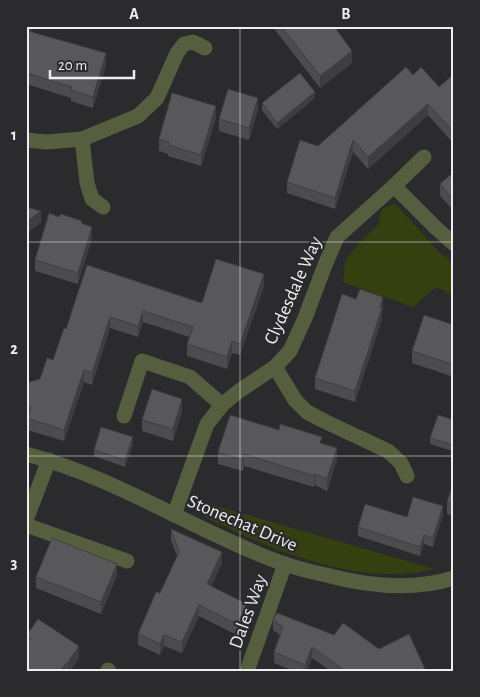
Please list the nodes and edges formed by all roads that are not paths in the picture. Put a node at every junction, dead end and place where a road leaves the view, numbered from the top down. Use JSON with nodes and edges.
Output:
{"nodes":[{"id":1,"x":205,"y":48,"type":"dead end"},
{"id":2,"x":82,"y":139,"type":"junction"},
{"id":3,"x":26,"y":140,"type":"edge"},
{"id":4,"x":424,"y":158,"type":"dead end"},
{"id":5,"x":394,"y":186,"type":"junction"},
{"id":6,"x":104,"y":207,"type":"dead end"},
{"id":7,"x":454,"y":244,"type":"edge"},
{"id":8,"x":275,"y":367,"type":"junction"},
{"id":9,"x":222,"y":406,"type":"junction"},
{"id":10,"x":124,"y":416,"type":"dead end"},
{"id":11,"x":26,"y":454,"type":"edge"},
{"id":12,"x":49,"y":460,"type":"junction"},
{"id":13,"x":407,"y":476,"type":"dead end"},
{"id":14,"x":174,"y":514,"type":"junction"},
{"id":15,"x":26,"y":520,"type":"edge"},
{"id":16,"x":26,"y":525,"type":"edge"},
{"id":17,"x":127,"y":562,"type":"dead end"},
{"id":18,"x":285,"y":564,"type":"junction"},
{"id":19,"x":454,"y":578,"type":"edge"},
{"id":20,"x":247,"y":671,"type":"edge"}],
"edges":[{"from":1,"to":2,"type":"street"},
{"from":2,"to":3,"type":"street"},
{"from":2,"to":6,"type":"street"},
{"from":4,"to":5,"type":"street","name":"Clydesdale Way"},
{"from":5,"to":7,"type":"street"},
{"from":5,"to":8,"type":"street","name":"Clydesdale Way"},
{"from":8,"to":9,"type":"street","name":"Clydesdale Way"},
{"from":8,"to":13,"type":"street"},
{"from":9,"to":10,"type":"street"},
{"from":9,"to":14,"type":"street","name":"Clydesdale Way"},
{"from":11,"to":12,"type":"street","name":"Stonechat Drive"},
{"from":12,"to":14,"type":"street","name":"Stonechat Drive"},
{"from":12,"to":15,"type":"street"},
{"from":14,"to":18,"type":"street","name":"Stonechat Drive"},
{"from":16,"to":17,"type":"street"},
{"from":18,"to":19,"type":"street","name":"Stonechat Drive"},
{"from":18,"to":20,"type":"street","name":"Dales Way"}]}
